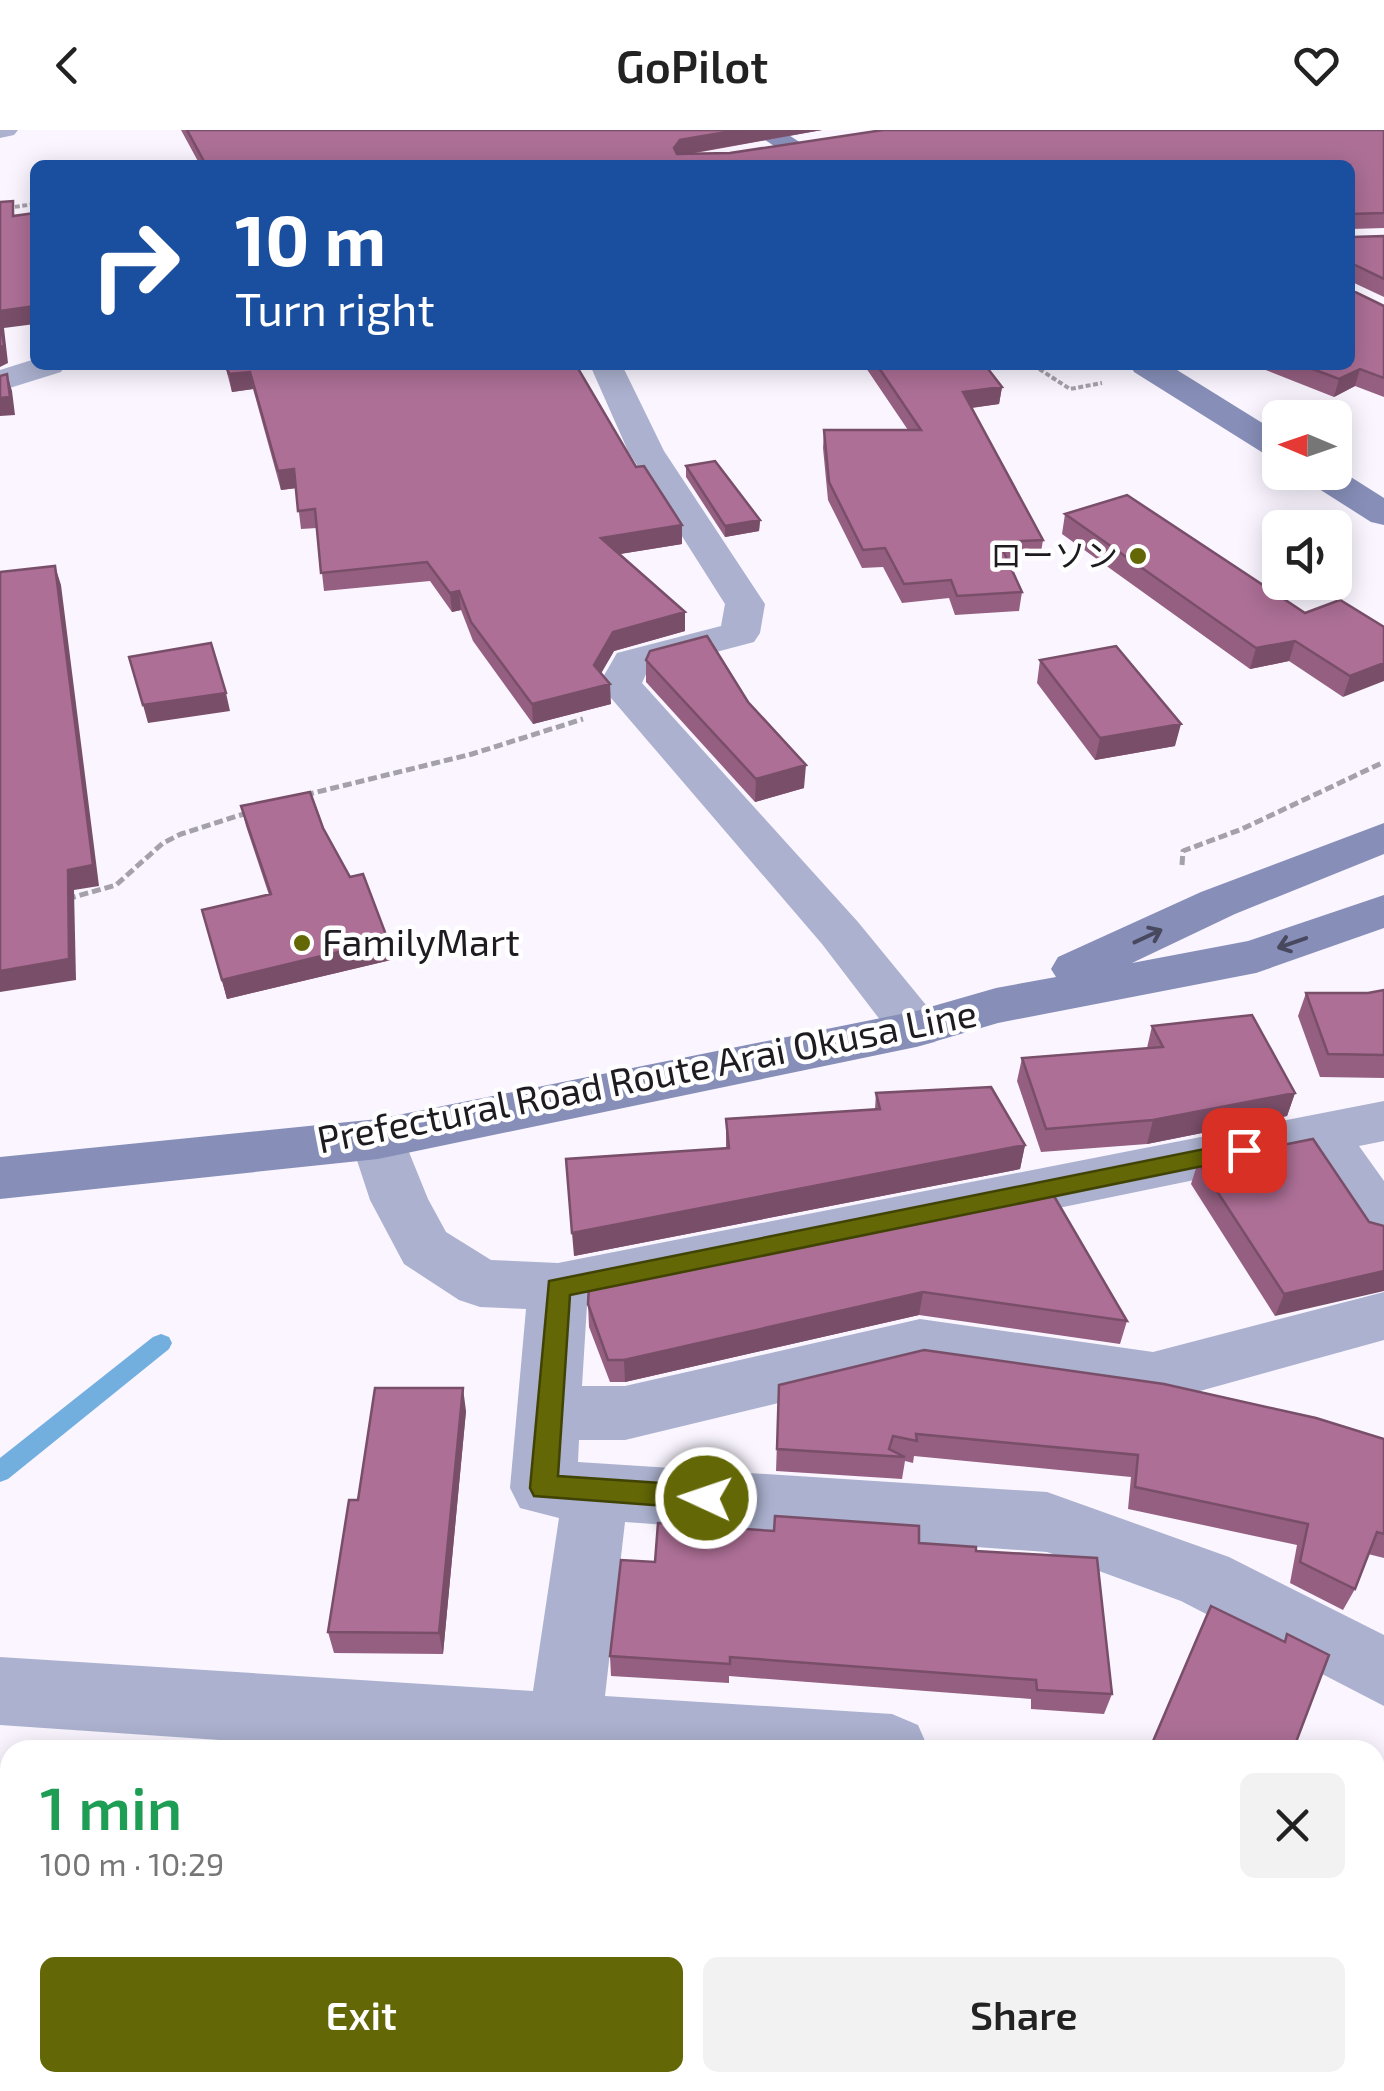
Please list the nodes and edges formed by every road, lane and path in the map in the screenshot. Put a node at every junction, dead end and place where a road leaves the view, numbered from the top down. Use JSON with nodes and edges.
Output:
{"nodes":[{"id":1,"x":760,"y":141,"type":"edge"},
{"id":2,"x":788,"y":144,"type":"joint"},
{"id":3,"x":824,"y":152,"type":"edge"},
{"id":4,"x":30,"y":205,"type":"edge"},
{"id":5,"x":0,"y":209,"type":"edge"},
{"id":6,"x":34,"y":370,"type":"edge"},
{"id":7,"x":608,"y":370,"type":"edge"},
{"id":8,"x":1041,"y":370,"type":"edge"},
{"id":9,"x":1154,"y":370,"type":"edge"},
{"id":10,"x":1184,"y":370,"type":"edge"},
{"id":11,"x":0,"y":381,"type":"edge"},
{"id":12,"x":1105,"y":382,"type":"dead end"},
{"id":13,"x":1262,"y":415,"type":"edge"},
{"id":14,"x":1262,"y":438,"type":"edge"},
{"id":15,"x":1352,"y":466,"type":"edge"},
{"id":16,"x":1384,"y":484,"type":"edge"},
{"id":17,"x":1346,"y":490,"type":"edge"},
{"id":18,"x":1384,"y":514,"type":"edge"},
{"id":19,"x":636,"y":702,"type":"junction"},
{"id":20,"x":1384,"y":762,"type":"edge"},
{"id":21,"x":292,"y":798,"type":"edge"},
{"id":22,"x":255,"y":810,"type":"edge"},
{"id":23,"x":1384,"y":837,"type":"edge"},
{"id":24,"x":1182,"y":877,"type":"dead end"},
{"id":25,"x":50,"y":904,"type":"edge"},
{"id":26,"x":1384,"y":911,"type":"edge"},
{"id":27,"x":996,"y":1006,"type":"junction"},
{"id":28,"x":916,"y":1029,"type":"junction"},
{"id":29,"x":1384,"y":1121,"type":"edge"},
{"id":30,"x":1320,"y":1134,"type":"junction"},
{"id":31,"x":378,"y":1138,"type":"junction"},
{"id":32,"x":0,"y":1178,"type":"edge"},
{"id":33,"x":1384,"y":1226,"type":"edge"},
{"id":34,"x":558,"y":1288,"type":"junction"},
{"id":35,"x":1384,"y":1316,"type":"edge"},
{"id":36,"x":549,"y":1413,"type":"junction"},
{"id":37,"x":596,"y":1491,"type":"junction"},
{"id":38,"x":1384,"y":1672,"type":"edge"},
{"id":39,"x":0,"y":1691,"type":"edge"},
{"id":40,"x":564,"y":1730,"type":"junction"},
{"id":41,"x":728,"y":1740,"type":"edge"}],
"edges":[{"from":1,"to":2,"type":"street"},
{"from":2,"to":3,"type":"main road"},
{"from":4,"to":5,"type":"path"},
{"from":6,"to":11,"type":"street"},
{"from":7,"to":19,"type":"street"},
{"from":8,"to":12,"type":"path"},
{"from":9,"to":14,"type":"main road"},
{"from":10,"to":13,"type":"main road"},
{"from":15,"to":16,"type":"main road"},
{"from":17,"to":18,"type":"main road"},
{"from":19,"to":21,"type":"path"},
{"from":19,"to":28,"type":"street"},
{"from":20,"to":24,"type":"path"},
{"from":22,"to":25,"type":"path"},
{"from":27,"to":23,"type":"main road","name":"Prefectural Road Route Arai Okusa Line","one_way":true},
{"from":26,"to":27,"type":"main road","name":"Prefectural Road Route Arai Okusa Line","one_way":true},
{"from":27,"to":28,"type":"main road","name":"Prefectural Road Route Arai Okusa Line"},
{"from":28,"to":31,"type":"main road","name":"Prefectural Road Route Arai Okusa Line"},
{"from":29,"to":30,"type":"street"},
{"from":30,"to":33,"type":"street"},
{"from":30,"to":34,"type":"street"},
{"from":31,"to":32,"type":"main road","name":"Prefectural Road Route Arai Okusa Line"},
{"from":31,"to":34,"type":"street"},
{"from":34,"to":36,"type":"street"},
{"from":35,"to":36,"type":"street"},
{"from":36,"to":37,"type":"street"},
{"from":37,"to":38,"type":"street"},
{"from":37,"to":40,"type":"street"},
{"from":39,"to":40,"type":"street"},
{"from":40,"to":41,"type":"street"}]}
